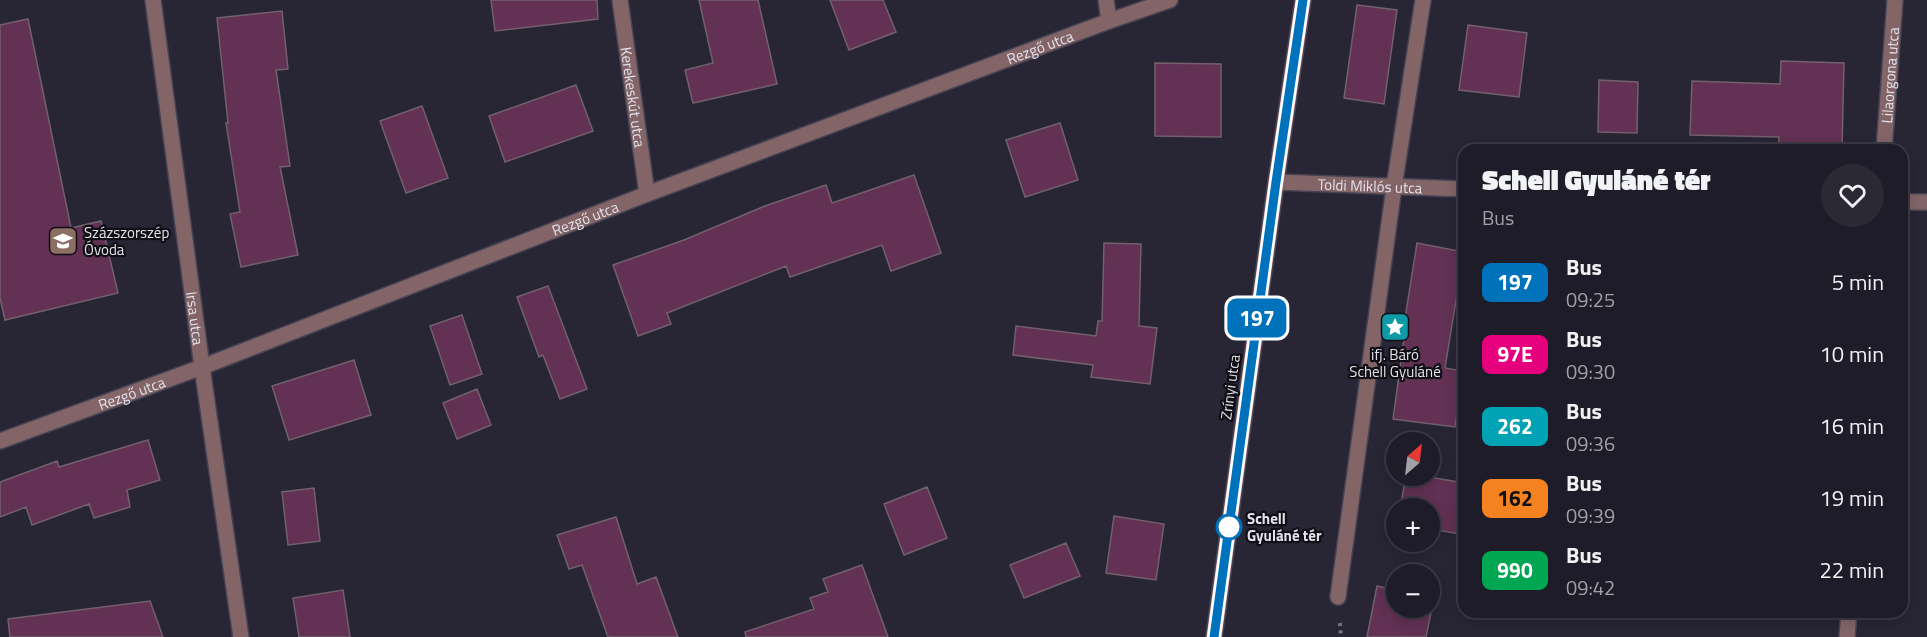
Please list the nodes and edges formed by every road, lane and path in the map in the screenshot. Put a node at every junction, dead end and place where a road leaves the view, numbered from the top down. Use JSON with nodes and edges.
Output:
{"nodes":[{"id":1,"x":153,"y":0,"type":"edge"},
{"id":2,"x":621,"y":0,"type":"edge"},
{"id":3,"x":1106,"y":0,"type":"edge"},
{"id":4,"x":1170,"y":0,"type":"edge"},
{"id":5,"x":1303,"y":0,"type":"edge"},
{"id":6,"x":1423,"y":0,"type":"edge"},
{"id":7,"x":1895,"y":0,"type":"edge"},
{"id":8,"x":1109,"y":21,"type":"junction"},
{"id":9,"x":1884,"y":144,"type":"edge"},
{"id":10,"x":1276,"y":182,"type":"junction"},
{"id":11,"x":1394,"y":187,"type":"junction"},
{"id":12,"x":1458,"y":189,"type":"edge"},
{"id":13,"x":646,"y":194,"type":"junction"},
{"id":14,"x":1908,"y":202,"type":"edge"},
{"id":15,"x":1927,"y":202,"type":"edge"},
{"id":16,"x":202,"y":367,"type":"junction"},
{"id":17,"x":0,"y":441,"type":"edge"},
{"id":18,"x":1338,"y":597,"type":"dead end"},
{"id":19,"x":1849,"y":618,"type":"edge"},
{"id":20,"x":241,"y":637,"type":"edge"},
{"id":21,"x":1214,"y":637,"type":"edge"},
{"id":22,"x":1847,"y":637,"type":"edge"}],
"edges":[{"from":1,"to":16,"type":"street","name":"Irsa utca"},
{"from":2,"to":13,"type":"street","name":"Kerekeskút utca"},
{"from":3,"to":8,"type":"street"},
{"from":4,"to":8,"type":"street","name":"Rezgő utca"},
{"from":5,"to":10,"type":"main road","name":"Zrínyi utca"},
{"from":6,"to":11,"type":"street"},
{"from":7,"to":9,"type":"street","name":"Lilaorgona utca"},
{"from":8,"to":13,"type":"street","name":"Rezgő utca"},
{"from":10,"to":11,"type":"street","name":"Toldi Miklós utca"},
{"from":10,"to":21,"type":"main road","name":"Zrínyi utca"},
{"from":11,"to":12,"type":"street","name":"Toldi Miklós utca"},
{"from":11,"to":18,"type":"street"},
{"from":13,"to":16,"type":"street","name":"Rezgő utca"},
{"from":14,"to":15,"type":"street"},
{"from":16,"to":17,"type":"street","name":"Rezgő utca"},
{"from":16,"to":20,"type":"street","name":"Irsa utca"},
{"from":19,"to":22,"type":"street"}]}
